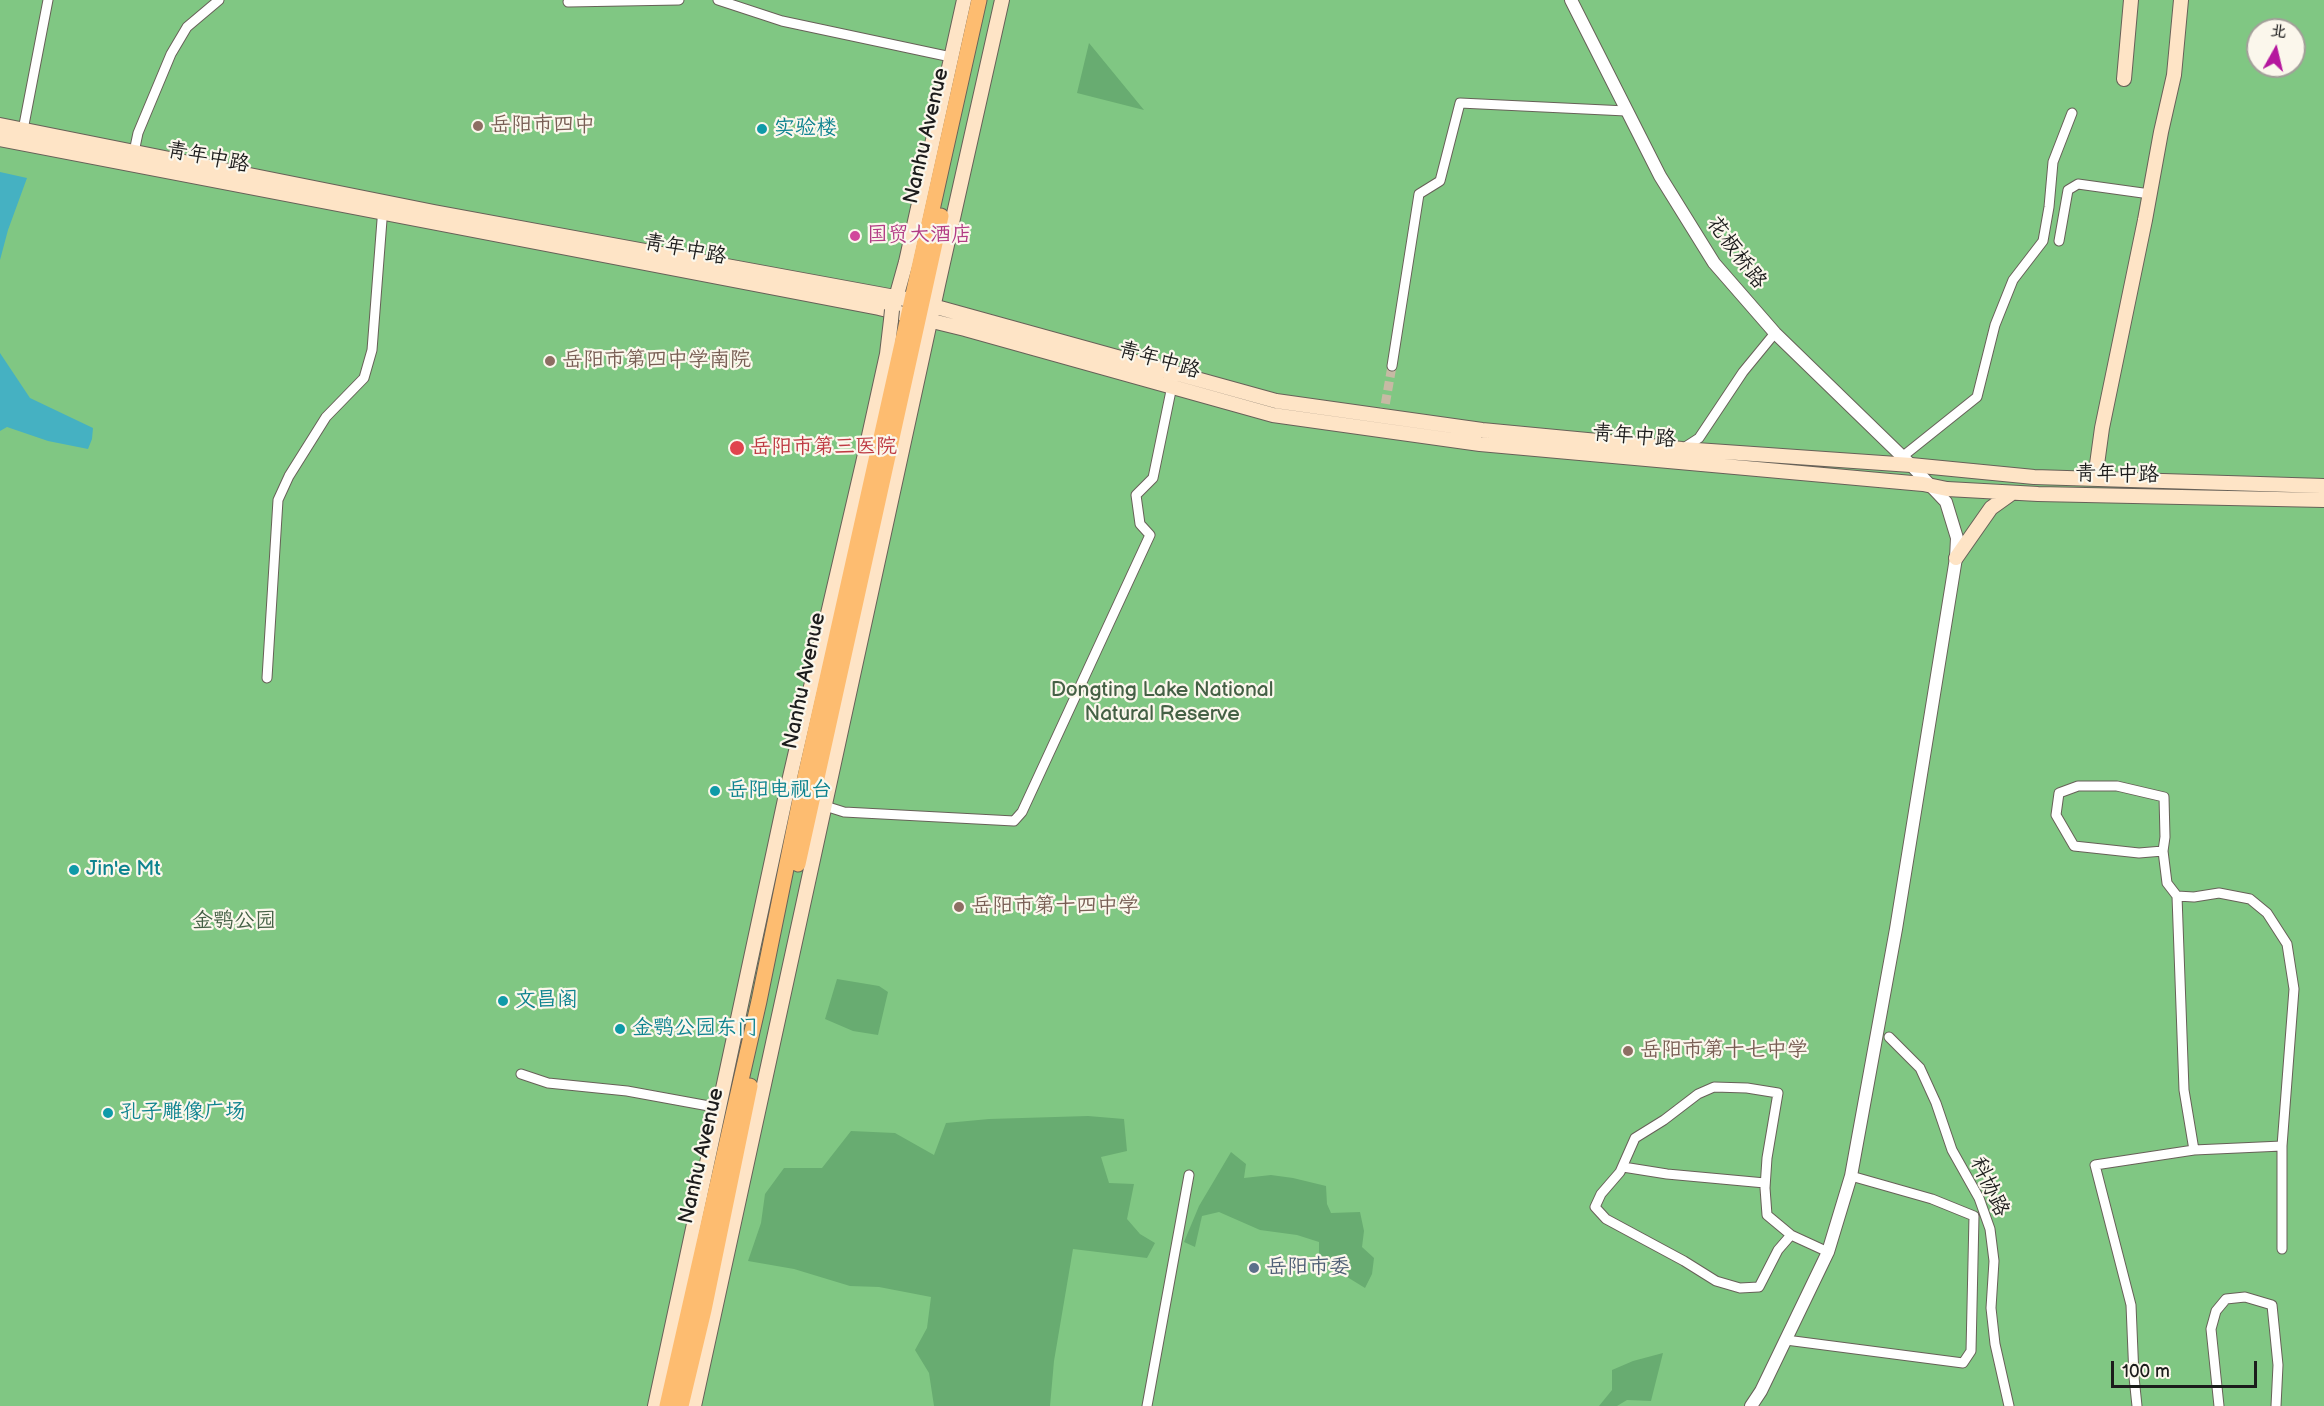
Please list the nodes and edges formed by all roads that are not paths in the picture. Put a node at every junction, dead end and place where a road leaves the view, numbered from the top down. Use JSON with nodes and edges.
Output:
{"nodes":[{"id":1,"x":48,"y":0,"type":"edge"},
{"id":2,"x":219,"y":0,"type":"edge"},
{"id":3,"x":679,"y":0,"type":"edge"},
{"id":4,"x":718,"y":0,"type":"edge"},
{"id":5,"x":964,"y":0,"type":"edge"},
{"id":6,"x":978,"y":0,"type":"edge"},
{"id":7,"x":988,"y":0,"type":"edge"},
{"id":8,"x":1002,"y":0,"type":"edge"},
{"id":9,"x":1570,"y":0,"type":"edge"},
{"id":10,"x":2131,"y":0,"type":"edge"},
{"id":11,"x":2181,"y":0,"type":"edge"},
{"id":12,"x":568,"y":2,"type":"dead end"},
{"id":13,"x":951,"y":57,"type":"junction"},
{"id":14,"x":2124,"y":78,"type":"dead end"},
{"id":15,"x":1626,"y":111,"type":"junction"},
{"id":16,"x":2072,"y":113,"type":"dead end"},
{"id":17,"x":0,"y":125,"type":"edge"},
{"id":18,"x":23,"y":130,"type":"junction"},
{"id":19,"x":0,"y":139,"type":"edge"},
{"id":20,"x":134,"y":152,"type":"junction"},
{"id":21,"x":2150,"y":194,"type":"junction"},
{"id":22,"x":383,"y":208,"type":"junction"},
{"id":23,"x":2059,"y":241,"type":"dead end"},
{"id":24,"x":911,"y":310,"type":"junction"},
{"id":25,"x":1775,"y":333,"type":"junction"},
{"id":26,"x":1392,"y":366,"type":"tunnel mouth"},
{"id":27,"x":1174,"y":380,"type":"junction"},
{"id":28,"x":1682,"y":449,"type":"junction"},
{"id":29,"x":1906,"y":461,"type":"junction"},
{"id":30,"x":2095,"y":479,"type":"junction"},
{"id":31,"x":1932,"y":486,"type":"junction"},
{"id":32,"x":2324,"y":486,"type":"edge"},
{"id":33,"x":2012,"y":493,"type":"junction"},
{"id":34,"x":2324,"y":500,"type":"edge"},
{"id":35,"x":1956,"y":558,"type":"junction"},
{"id":36,"x":267,"y":678,"type":"dead end"},
{"id":37,"x":825,"y":806,"type":"junction"},
{"id":38,"x":2163,"y":850,"type":"junction"},
{"id":39,"x":2177,"y":896,"type":"junction"},
{"id":40,"x":1889,"y":1037,"type":"dead end"},
{"id":41,"x":521,"y":1074,"type":"dead end"},
{"id":42,"x":720,"y":1108,"type":"junction"},
{"id":43,"x":2282,"y":1146,"type":"junction"},
{"id":44,"x":2194,"y":1150,"type":"junction"},
{"id":45,"x":1623,"y":1167,"type":"junction"},
{"id":46,"x":1188,"y":1175,"type":"dead end"},
{"id":47,"x":1851,"y":1176,"type":"junction"},
{"id":48,"x":1765,"y":1183,"type":"junction"},
{"id":49,"x":1791,"y":1235,"type":"junction"},
{"id":50,"x":2282,"y":1249,"type":"dead end"},
{"id":51,"x":1828,"y":1252,"type":"junction"},
{"id":52,"x":1786,"y":1340,"type":"junction"},
{"id":53,"x":655,"y":1406,"type":"edge"},
{"id":54,"x":667,"y":1406,"type":"edge"},
{"id":55,"x":681,"y":1406,"type":"edge"},
{"id":56,"x":694,"y":1406,"type":"edge"},
{"id":57,"x":1147,"y":1406,"type":"edge"},
{"id":58,"x":1751,"y":1406,"type":"edge"},
{"id":59,"x":2010,"y":1406,"type":"edge"},
{"id":60,"x":2137,"y":1406,"type":"edge"},
{"id":61,"x":2219,"y":1406,"type":"edge"},
{"id":62,"x":2276,"y":1406,"type":"edge"}],
"edges":[{"from":1,"to":18,"type":"street"},
{"from":2,"to":20,"type":"street"},
{"from":3,"to":12,"type":"street"},
{"from":4,"to":13,"type":"street"},
{"from":5,"to":13,"type":"main road"},
{"from":6,"to":24,"type":"main road","name":"Nanhu Avenue"},
{"from":7,"to":24,"type":"main road","name":"Nanhu Avenue"},
{"from":8,"to":24,"type":"main road"},
{"from":9,"to":15,"type":"street","name":"花板桥路"},
{"from":10,"to":14,"type":"main road"},
{"from":11,"to":21,"type":"main road"},
{"from":13,"to":24,"type":"main road"},
{"from":15,"to":25,"type":"street","name":"花板桥路"},
{"from":15,"to":26,"type":"street"},
{"from":16,"to":29,"type":"street"},
{"from":17,"to":18,"type":"main road","name":"青年中路"},
{"from":18,"to":20,"type":"main road","name":"青年中路"},
{"from":19,"to":22,"type":"main road","name":"青年中路"},
{"from":20,"to":22,"type":"main road","name":"青年中路"},
{"from":21,"to":23,"type":"street"},
{"from":21,"to":30,"type":"main road"},
{"from":22,"to":24,"type":"main road","name":"青年中路"},
{"from":22,"to":24,"type":"main road","name":"青年中路"},
{"from":22,"to":36,"type":"street"},
{"from":24,"to":27,"type":"main road","name":"青年中路"},
{"from":24,"to":37,"type":"main road"},
{"from":24,"to":42,"type":"main road"},
{"from":24,"to":54,"type":"main road","name":"Nanhu Avenue"},
{"from":24,"to":55,"type":"main road","name":"Nanhu Avenue"},
{"from":25,"to":28,"type":"street"},
{"from":25,"to":29,"type":"street","name":"花板桥路"},
{"from":27,"to":28,"type":"main road","name":"青年中路"},
{"from":27,"to":31,"type":"main road","name":"青年中路"},
{"from":27,"to":37,"type":"street"},
{"from":28,"to":29,"type":"main road","name":"青年中路"},
{"from":29,"to":30,"type":"main road","name":"青年中路"},
{"from":29,"to":31,"type":"street","name":"花板桥路"},
{"from":30,"to":32,"type":"main road","name":"青年中路"},
{"from":31,"to":33,"type":"main road","name":"青年中路"},
{"from":31,"to":35,"type":"street","name":"花板桥路"},
{"from":33,"to":34,"type":"main road","name":"青年中路"},
{"from":33,"to":35,"type":"main road"},
{"from":35,"to":47,"type":"street","name":"花板桥路"},
{"from":37,"to":56,"type":"main road"},
{"from":38,"to":38,"type":"street"},
{"from":38,"to":39,"type":"street"},
{"from":39,"to":43,"type":"street"},
{"from":39,"to":44,"type":"street"},
{"from":40,"to":59,"type":"street","name":"科协路"},
{"from":41,"to":42,"type":"street"},
{"from":42,"to":53,"type":"main road"},
{"from":43,"to":44,"type":"street"},
{"from":43,"to":50,"type":"street"},
{"from":44,"to":60,"type":"street"},
{"from":45,"to":48,"type":"street"},
{"from":45,"to":48,"type":"street"},
{"from":45,"to":49,"type":"street"},
{"from":46,"to":57,"type":"street"},
{"from":47,"to":51,"type":"street","name":"花板桥路"},
{"from":47,"to":52,"type":"street"},
{"from":48,"to":49,"type":"street"},
{"from":49,"to":51,"type":"street"},
{"from":51,"to":52,"type":"street","name":"花板桥路"},
{"from":52,"to":58,"type":"street","name":"花板桥路"},
{"from":61,"to":62,"type":"street"}]}
